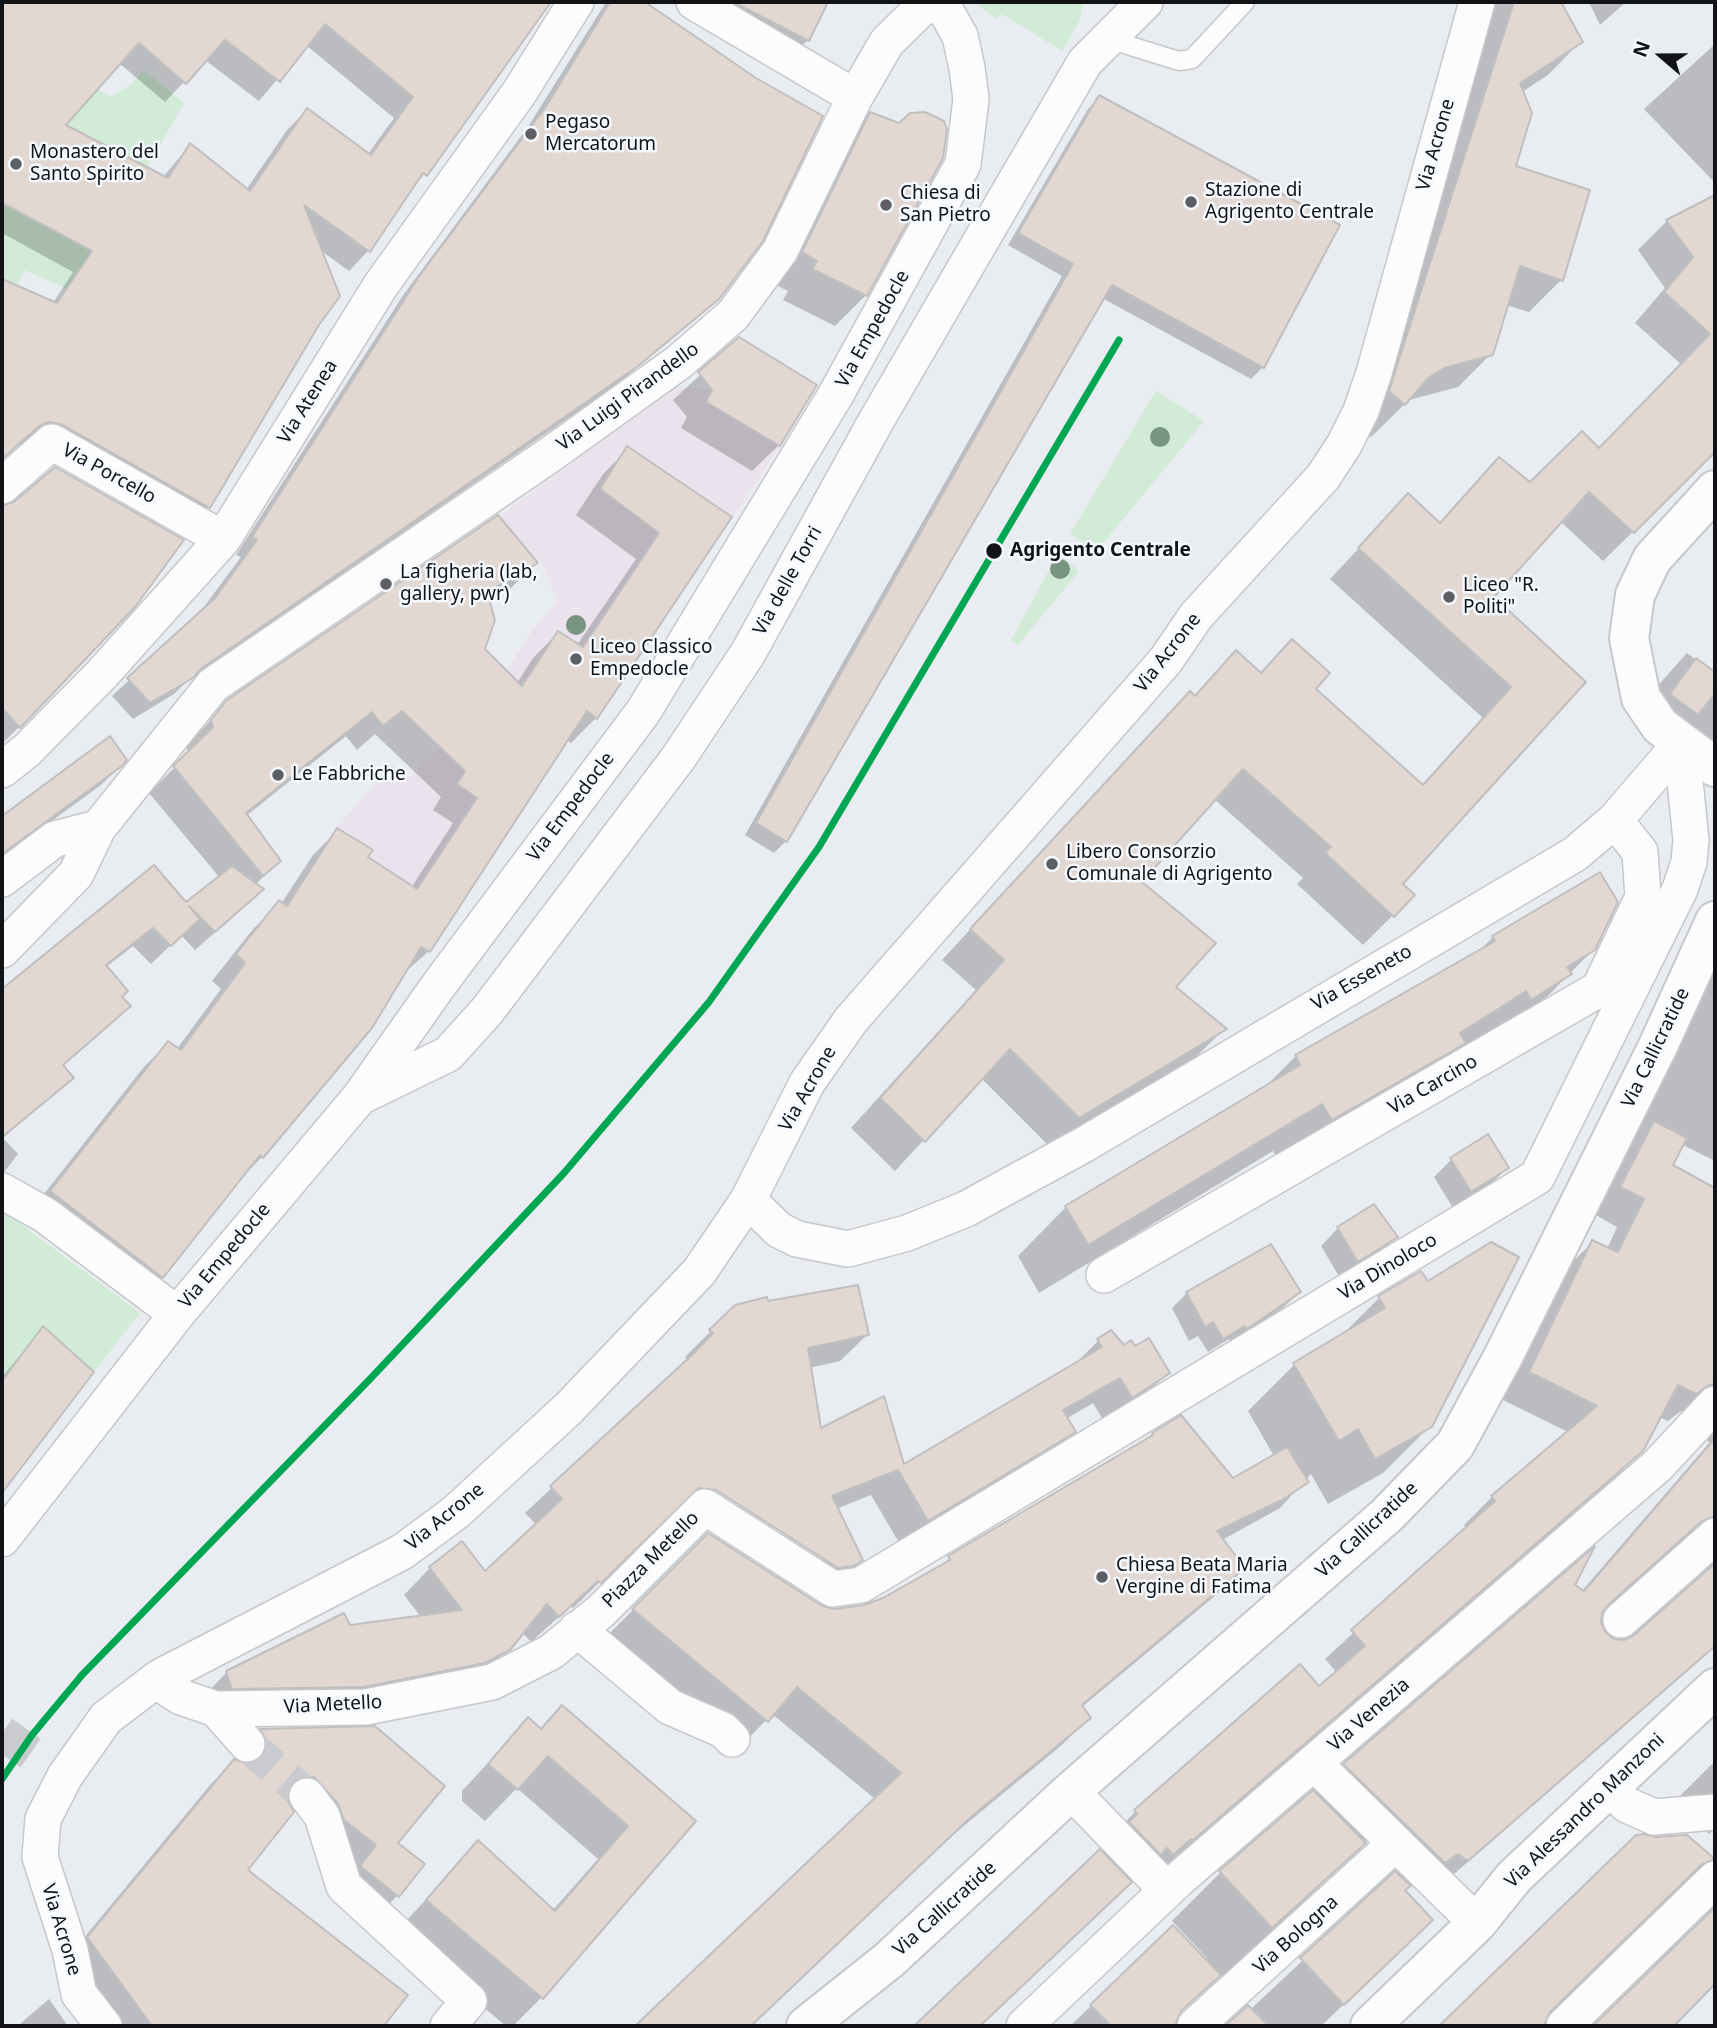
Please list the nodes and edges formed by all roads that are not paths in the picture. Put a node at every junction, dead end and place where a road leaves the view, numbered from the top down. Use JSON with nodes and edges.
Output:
{"nodes":[{"id":1,"x":576,"y":2,"type":"edge"},
{"id":2,"x":694,"y":2,"type":"edge"},
{"id":3,"x":928,"y":2,"type":"edge"},
{"id":4,"x":935,"y":2,"type":"edge"},
{"id":5,"x":1145,"y":2,"type":"edge"},
{"id":6,"x":1245,"y":2,"type":"edge"},
{"id":7,"x":1477,"y":2,"type":"edge"},
{"id":8,"x":1108,"y":39,"type":"junction"},
{"id":9,"x":855,"y":97,"type":"junction"},
{"id":10,"x":2,"y":486,"type":"edge"},
{"id":11,"x":1715,"y":490,"type":"edge"},
{"id":12,"x":223,"y":539,"type":"junction"},
{"id":13,"x":1681,"y":743,"type":"junction"},
{"id":14,"x":1715,"y":768,"type":"edge"},
{"id":15,"x":2,"y":770,"type":"edge"},
{"id":16,"x":1615,"y":820,"type":"junction"},
{"id":17,"x":98,"y":828,"type":"junction"},
{"id":18,"x":2,"y":879,"type":"edge"},
{"id":19,"x":1715,"y":920,"type":"edge"},
{"id":20,"x":2,"y":950,"type":"edge"},
{"id":21,"x":359,"y":1098,"type":"junction"},
{"id":22,"x":2,"y":1191,"type":"edge"},
{"id":23,"x":748,"y":1200,"type":"junction"},
{"id":24,"x":1104,"y":1275,"type":"dead end"},
{"id":25,"x":177,"y":1314,"type":"junction"},
{"id":26,"x":1715,"y":1404,"type":"edge"},
{"id":27,"x":3,"y":1534,"type":"edge"},
{"id":28,"x":1715,"y":1536,"type":"edge"},
{"id":29,"x":833,"y":1588,"type":"joint"},
{"id":30,"x":1621,"y":1620,"type":"dead end"},
{"id":31,"x":577,"y":1629,"type":"junction"},
{"id":32,"x":551,"y":1651,"type":"joint"},
{"id":33,"x":160,"y":1677,"type":"junction"},
{"id":34,"x":1715,"y":1688,"type":"edge"},
{"id":35,"x":216,"y":1709,"type":"junction"},
{"id":36,"x":732,"y":1739,"type":"dead end"},
{"id":37,"x":247,"y":1744,"type":"tunnel mouth"},
{"id":38,"x":1314,"y":1763,"type":"junction"},
{"id":39,"x":1608,"y":1786,"type":"junction"},
{"id":40,"x":1071,"y":1791,"type":"junction"},
{"id":41,"x":307,"y":1796,"type":"tunnel mouth"},
{"id":42,"x":1715,"y":1812,"type":"edge"},
{"id":43,"x":1396,"y":1843,"type":"junction"},
{"id":44,"x":1715,"y":1879,"type":"edge"},
{"id":45,"x":1167,"y":1890,"type":"junction"},
{"id":46,"x":1477,"y":1923,"type":"junction"},
{"id":47,"x":104,"y":2026,"type":"edge"},
{"id":48,"x":448,"y":2026,"type":"edge"},
{"id":49,"x":806,"y":2026,"type":"edge"},
{"id":50,"x":1024,"y":2026,"type":"edge"},
{"id":51,"x":1195,"y":2026,"type":"edge"},
{"id":52,"x":1370,"y":2026,"type":"edge"},
{"id":53,"x":1564,"y":2026,"type":"edge"}],
"edges":[{"from":1,"to":12,"type":"street","name":"Via Atenea"},
{"from":2,"to":9,"type":"street"},
{"from":3,"to":9,"type":"street","name":"Via Luigi Pirandello"},
{"from":4,"to":21,"type":"street","name":"Via Empedocle"},
{"from":5,"to":8,"type":"street","name":"Via delle Torri"},
{"from":6,"to":8,"type":"lane"},
{"from":7,"to":23,"type":"street","name":"Via Acrone"},
{"from":8,"to":21,"type":"street","name":"Via delle Torri"},
{"from":9,"to":17,"type":"street","name":"Via Luigi Pirandello"},
{"from":10,"to":12,"type":"street","name":"Via Porcello"},
{"from":11,"to":13,"type":"street"},
{"from":12,"to":15,"type":"street","name":"Via Atenea"},
{"from":13,"to":14,"type":"street"},
{"from":13,"to":16,"type":"street","name":"Via Esseneto"},
{"from":13,"to":29,"type":"street","name":"Via Dinoloco"},
{"from":16,"to":23,"type":"street","name":"Via Esseneto"},
{"from":16,"to":24,"type":"street","name":"Via Carcino"},
{"from":17,"to":18,"type":"street"},
{"from":17,"to":20,"type":"street","name":"Via Luigi Pirandello"},
{"from":19,"to":40,"type":"street","name":"Via Callicratide"},
{"from":21,"to":25,"type":"street","name":"Via Empedocle"},
{"from":22,"to":25,"type":"street"},
{"from":23,"to":33,"type":"street","name":"Via Acrone"},
{"from":25,"to":27,"type":"street","name":"Via Empedocle"},
{"from":26,"to":38,"type":"street","name":"Via Venezia"},
{"from":28,"to":30,"type":"street"},
{"from":29,"to":31,"type":"street","name":"Piazza Metello"},
{"from":31,"to":32,"type":"street","name":"Piazza Metello"},
{"from":31,"to":36,"type":"street"},
{"from":32,"to":35,"type":"street","name":"Via Metello"},
{"from":33,"to":35,"type":"street","name":"Via Metello"},
{"from":33,"to":47,"type":"street","name":"Via Acrone"},
{"from":34,"to":39,"type":"street","name":"Via Alessandro Manzoni"},
{"from":35,"to":37,"type":"street"},
{"from":38,"to":43,"type":"street"},
{"from":38,"to":45,"type":"street","name":"Via Venezia"},
{"from":39,"to":42,"type":"street"},
{"from":39,"to":46,"type":"street","name":"Via Alessandro Manzoni"},
{"from":40,"to":45,"type":"street"},
{"from":40,"to":49,"type":"street","name":"Via Callicratide"},
{"from":41,"to":48,"type":"street"},
{"from":43,"to":46,"type":"street"},
{"from":43,"to":51,"type":"street","name":"Via Bologna"},
{"from":44,"to":53,"type":"street"},
{"from":45,"to":50,"type":"street","name":"Via Venezia"},
{"from":46,"to":52,"type":"street","name":"Via Alessandro Manzoni"}]}
